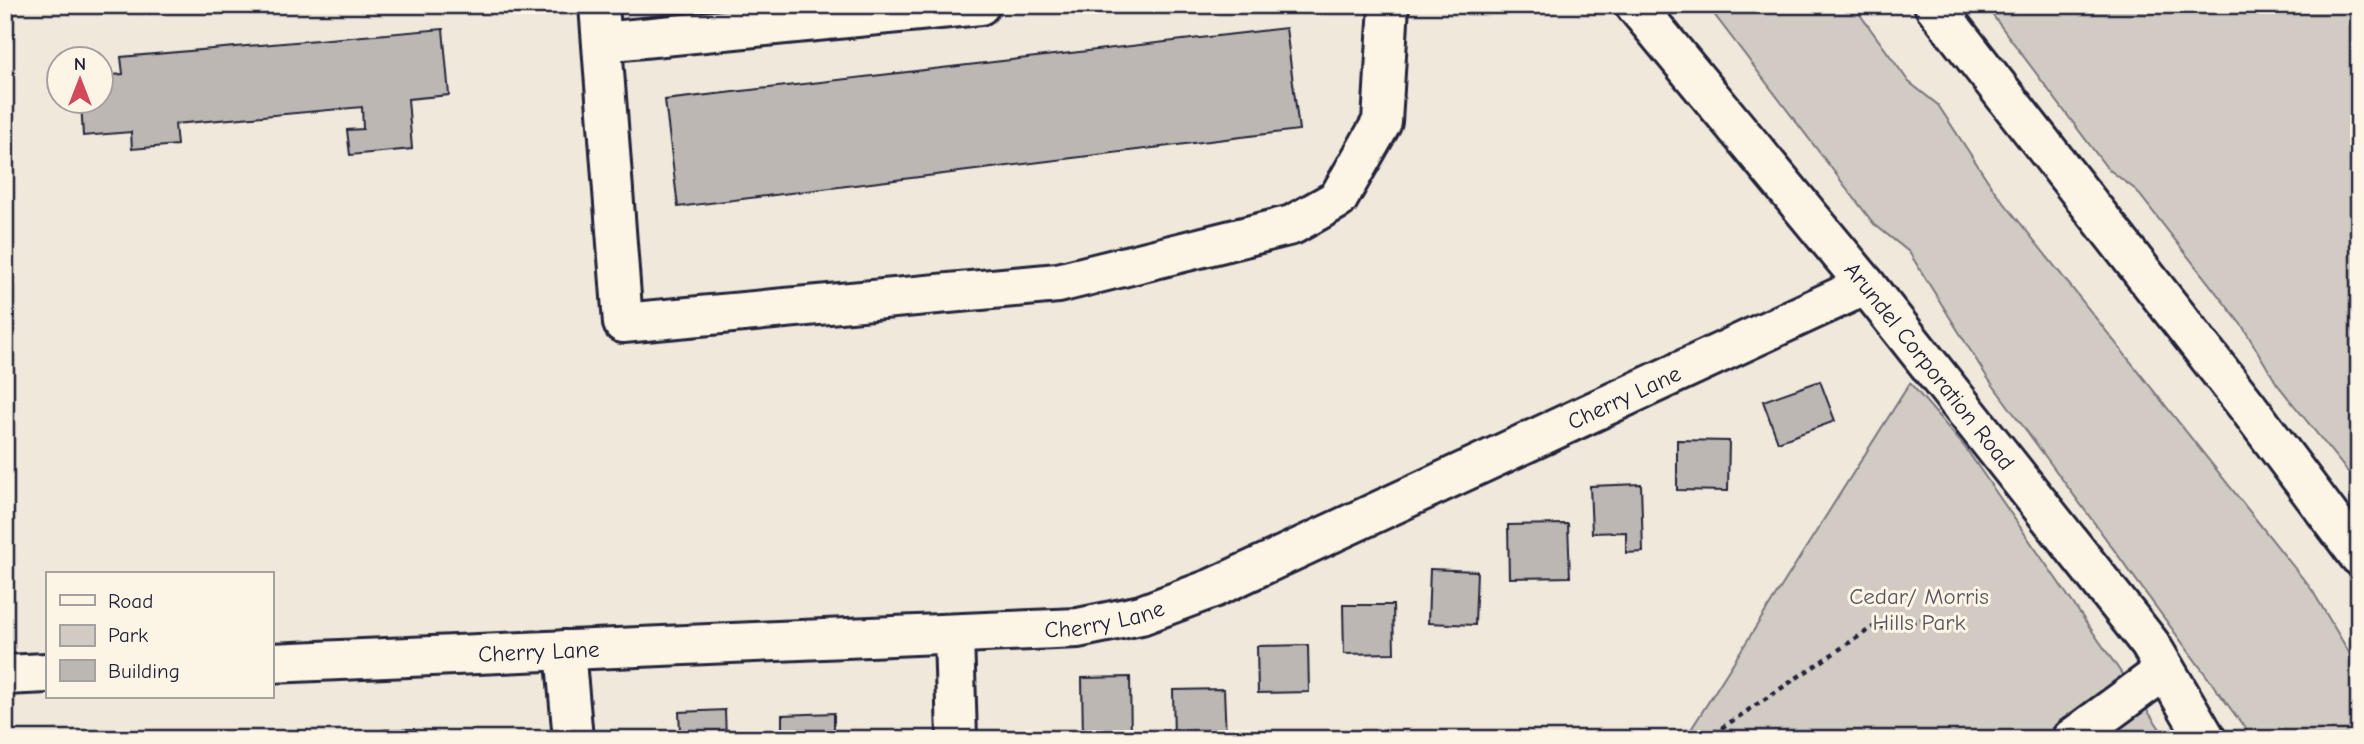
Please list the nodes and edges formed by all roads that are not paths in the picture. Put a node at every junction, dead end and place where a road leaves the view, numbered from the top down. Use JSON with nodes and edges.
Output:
{"nodes":[{"id":1,"x":980,"y":5,"type":"edge"},
{"id":2,"x":1389,"y":5,"type":"edge"},
{"id":3,"x":1635,"y":5,"type":"edge"},
{"id":4,"x":1934,"y":5,"type":"edge"},
{"id":5,"x":601,"y":24,"type":"edge"},
{"id":6,"x":1866,"y":285,"type":"junction"},
{"id":7,"x":2359,"y":556,"type":"edge"},
{"id":8,"x":954,"y":635,"type":"junction"},
{"id":9,"x":565,"y":650,"type":"junction"},
{"id":10,"x":273,"y":663,"type":"edge"},
{"id":11,"x":2165,"y":670,"type":"junction"},
{"id":12,"x":46,"y":673,"type":"edge"},
{"id":13,"x":5,"y":675,"type":"edge"},
{"id":14,"x":573,"y":739,"type":"edge"},
{"id":15,"x":957,"y":739,"type":"edge"},
{"id":16,"x":2071,"y":739,"type":"edge"},
{"id":17,"x":2206,"y":739,"type":"edge"}],
"edges":[{"from":1,"to":5,"type":"main road"},
{"from":2,"to":5,"type":"main road"},
{"from":3,"to":6,"type":"main road","name":"Arundel Corporation Road"},
{"from":4,"to":7,"type":"main road"},
{"from":6,"to":8,"type":"main road","name":"Cherry Lane"},
{"from":6,"to":11,"type":"main road","name":"Arundel Corporation Road"},
{"from":8,"to":9,"type":"main road","name":"Cherry Lane"},
{"from":8,"to":15,"type":"main road"},
{"from":9,"to":10,"type":"main road","name":"Cherry Lane"},
{"from":9,"to":14,"type":"main road"},
{"from":11,"to":16,"type":"main road"},
{"from":11,"to":17,"type":"main road","name":"Arundel Corporation Road"},
{"from":12,"to":13,"type":"main road"}]}
